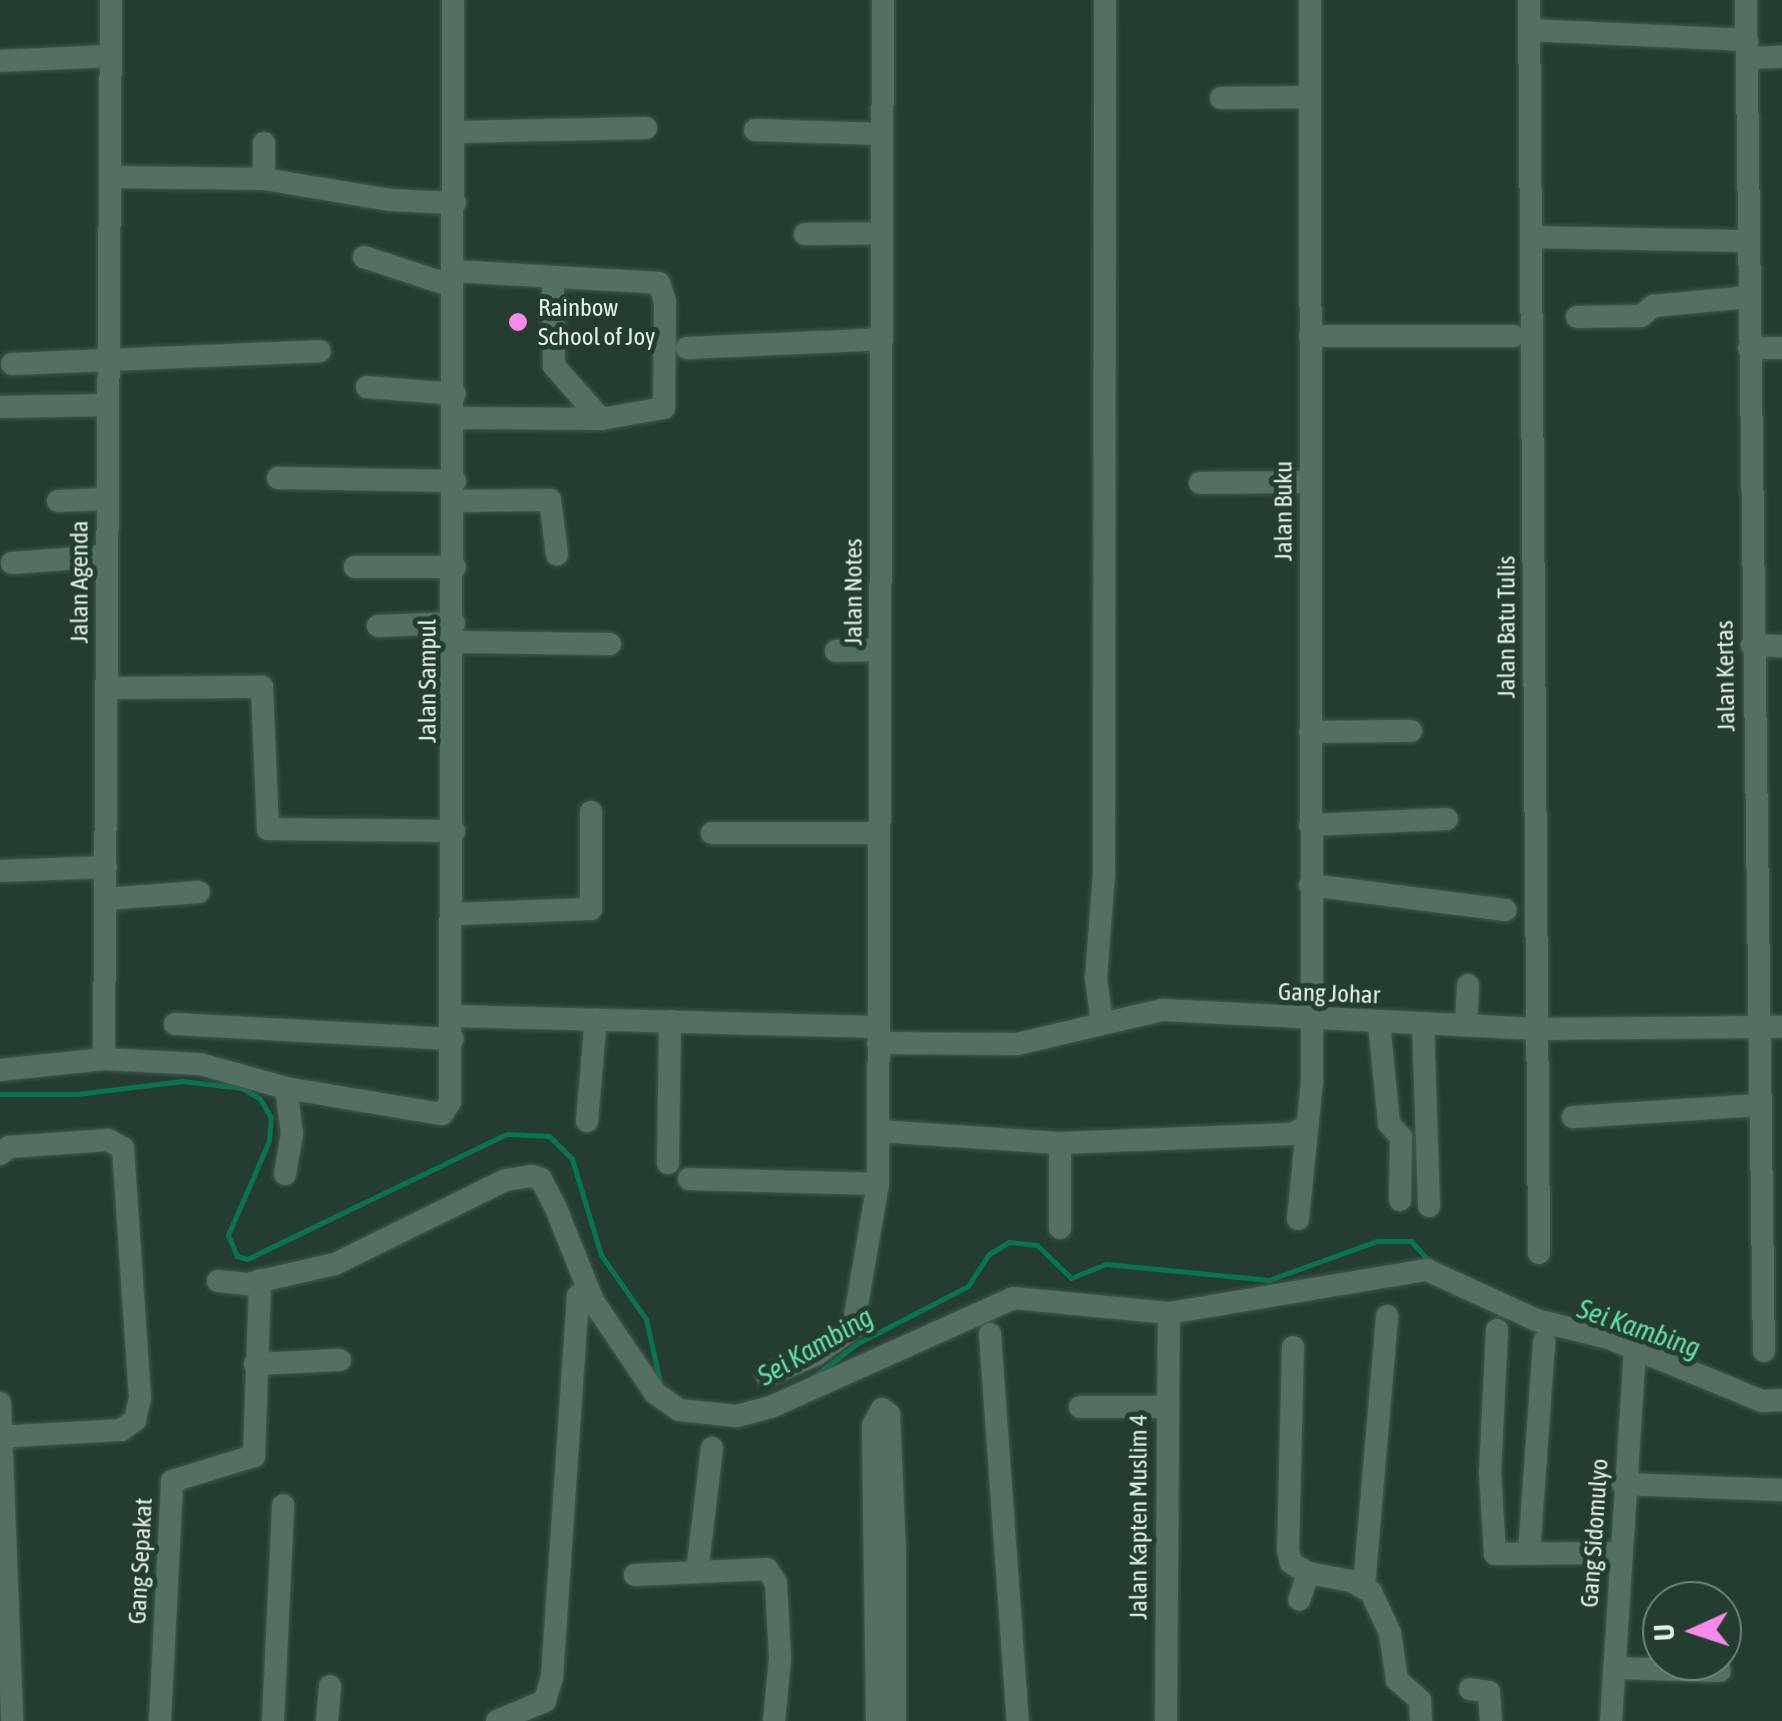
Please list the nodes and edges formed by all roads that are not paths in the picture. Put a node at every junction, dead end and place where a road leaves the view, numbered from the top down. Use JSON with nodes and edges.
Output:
{"nodes":[{"id":1,"x":111,"y":0,"type":"edge"},
{"id":2,"x":454,"y":0,"type":"edge"},
{"id":3,"x":883,"y":0,"type":"edge"},
{"id":4,"x":1105,"y":0,"type":"edge"},
{"id":5,"x":1310,"y":0,"type":"edge"},
{"id":6,"x":1529,"y":0,"type":"edge"},
{"id":7,"x":1746,"y":0,"type":"edge"},
{"id":8,"x":1529,"y":30,"type":"junction"},
{"id":9,"x":1746,"y":49,"type":"junction"},
{"id":10,"x":110,"y":56,"type":"junction"},
{"id":11,"x":1782,"y":58,"type":"edge"},
{"id":12,"x":0,"y":61,"type":"edge"},
{"id":13,"x":1310,"y":96,"type":"junction"},
{"id":14,"x":1221,"y":98,"type":"dead end"},
{"id":15,"x":646,"y":128,"type":"dead end"},
{"id":16,"x":756,"y":130,"type":"dead end"},
{"id":17,"x":454,"y":132,"type":"junction"},
{"id":18,"x":882,"y":134,"type":"junction"},
{"id":19,"x":264,"y":144,"type":"dead end"},
{"id":20,"x":110,"y":177,"type":"junction"},
{"id":21,"x":264,"y":179,"type":"junction"},
{"id":22,"x":455,"y":202,"type":"junction"},
{"id":23,"x":882,"y":233,"type":"junction"},
{"id":24,"x":805,"y":234,"type":"dead end"},
{"id":25,"x":1531,"y":237,"type":"junction"},
{"id":26,"x":1748,"y":241,"type":"junction"},
{"id":27,"x":364,"y":257,"type":"dead end"},
{"id":28,"x":553,"y":276,"type":"junction"},
{"id":29,"x":453,"y":278,"type":"junction"},
{"id":30,"x":1749,"y":297,"type":"junction"},
{"id":31,"x":1577,"y":317,"type":"dead end"},
{"id":32,"x":1310,"y":336,"type":"junction"},
{"id":33,"x":1513,"y":336,"type":"dead end"},
{"id":34,"x":882,"y":339,"type":"junction"},
{"id":35,"x":687,"y":348,"type":"dead end"},
{"id":36,"x":1749,"y":348,"type":"junction"},
{"id":37,"x":1782,"y":348,"type":"edge"},
{"id":38,"x":320,"y":351,"type":"dead end"},
{"id":39,"x":109,"y":357,"type":"junction"},
{"id":40,"x":12,"y":364,"type":"dead end"},
{"id":41,"x":367,"y":387,"type":"dead end"},
{"id":42,"x":455,"y":394,"type":"junction"},
{"id":43,"x":108,"y":404,"type":"junction"},
{"id":44,"x":0,"y":407,"type":"edge"},
{"id":45,"x":455,"y":418,"type":"junction"},
{"id":46,"x":601,"y":419,"type":"junction"},
{"id":47,"x":278,"y":478,"type":"dead end"},
{"id":48,"x":1310,"y":482,"type":"junction"},
{"id":49,"x":1200,"y":483,"type":"dead end"},
{"id":50,"x":455,"y":491,"type":"junction"},
{"id":51,"x":107,"y":499,"type":"junction"},
{"id":52,"x":58,"y":501,"type":"dead end"},
{"id":53,"x":557,"y":554,"type":"dead end"},
{"id":54,"x":106,"y":556,"type":"junction"},
{"id":55,"x":12,"y":563,"type":"dead end"},
{"id":56,"x":355,"y":567,"type":"dead end"},
{"id":57,"x":454,"y":567,"type":"junction"},
{"id":58,"x":378,"y":626,"type":"dead end"},
{"id":59,"x":454,"y":633,"type":"junction"},
{"id":60,"x":610,"y":644,"type":"dead end"},
{"id":61,"x":1752,"y":645,"type":"junction"},
{"id":62,"x":1782,"y":646,"type":"edge"},
{"id":63,"x":880,"y":650,"type":"junction"},
{"id":64,"x":836,"y":651,"type":"dead end"},
{"id":65,"x":106,"y":688,"type":"junction"},
{"id":66,"x":1410,"y":730,"type":"dead end"},
{"id":67,"x":1310,"y":732,"type":"junction"},
{"id":68,"x":591,"y":812,"type":"dead end"},
{"id":69,"x":1447,"y":818,"type":"dead end"},
{"id":70,"x":1310,"y":825,"type":"junction"},
{"id":71,"x":454,"y":831,"type":"junction"},
{"id":72,"x":712,"y":833,"type":"dead end"},
{"id":73,"x":879,"y":833,"type":"junction"},
{"id":74,"x":106,"y":867,"type":"junction"},
{"id":75,"x":0,"y":872,"type":"edge"},
{"id":76,"x":1310,"y":885,"type":"junction"},
{"id":77,"x":198,"y":892,"type":"dead end"},
{"id":78,"x":105,"y":900,"type":"junction"},
{"id":79,"x":1505,"y":910,"type":"dead end"},
{"id":80,"x":452,"y":914,"type":"junction"},
{"id":81,"x":1468,"y":984,"type":"dead end"},
{"id":82,"x":596,"y":1019,"type":"junction"},
{"id":83,"x":670,"y":1021,"type":"junction"},
{"id":84,"x":1102,"y":1022,"type":"junction"},
{"id":85,"x":1310,"y":1022,"type":"junction"},
{"id":86,"x":1379,"y":1023,"type":"junction"},
{"id":87,"x":175,"y":1024,"type":"dead end"},
{"id":88,"x":1422,"y":1024,"type":"junction"},
{"id":89,"x":1466,"y":1025,"type":"junction"},
{"id":90,"x":1756,"y":1026,"type":"junction"},
{"id":91,"x":1782,"y":1026,"type":"edge"},
{"id":92,"x":454,"y":1028,"type":"junction"},
{"id":93,"x":1536,"y":1030,"type":"junction"},
{"id":94,"x":878,"y":1035,"type":"junction"},
{"id":95,"x":104,"y":1059,"type":"junction"},
{"id":96,"x":0,"y":1070,"type":"edge"},
{"id":97,"x":286,"y":1088,"type":"junction"},
{"id":98,"x":1758,"y":1105,"type":"junction"},
{"id":99,"x":1573,"y":1117,"type":"dead end"},
{"id":100,"x":588,"y":1121,"type":"dead end"},
{"id":101,"x":1304,"y":1128,"type":"junction"},
{"id":102,"x":878,"y":1130,"type":"junction"},
{"id":103,"x":1060,"y":1143,"type":"junction"},
{"id":104,"x":0,"y":1154,"type":"edge"},
{"id":105,"x":668,"y":1163,"type":"dead end"},
{"id":106,"x":285,"y":1174,"type":"dead end"},
{"id":107,"x":689,"y":1180,"type":"dead end"},
{"id":108,"x":878,"y":1184,"type":"junction"},
{"id":109,"x":1400,"y":1200,"type":"dead end"},
{"id":110,"x":1430,"y":1206,"type":"dead end"},
{"id":111,"x":1298,"y":1219,"type":"dead end"},
{"id":112,"x":1060,"y":1228,"type":"dead end"},
{"id":113,"x":1538,"y":1253,"type":"dead end"},
{"id":114,"x":218,"y":1280,"type":"dead end"},
{"id":115,"x":260,"y":1280,"type":"junction"},
{"id":116,"x":578,"y":1296,"type":"dead end"},
{"id":117,"x":1169,"y":1312,"type":"junction"},
{"id":118,"x":1387,"y":1316,"type":"dead end"},
{"id":119,"x":1497,"y":1330,"type":"dead end"},
{"id":120,"x":990,"y":1334,"type":"dead end"},
{"id":121,"x":1544,"y":1342,"type":"dead end"},
{"id":122,"x":1770,"y":1342,"type":"edge"},
{"id":123,"x":1293,"y":1347,"type":"dead end"},
{"id":124,"x":1635,"y":1348,"type":"junction"},
{"id":125,"x":340,"y":1360,"type":"dead end"},
{"id":126,"x":255,"y":1364,"type":"junction"},
{"id":127,"x":766,"y":1376,"type":"dead end"},
{"id":128,"x":1769,"y":1399,"type":"edge"},
{"id":129,"x":0,"y":1403,"type":"edge"},
{"id":130,"x":1165,"y":1406,"type":"junction"},
{"id":131,"x":1080,"y":1407,"type":"dead end"},
{"id":132,"x":1,"y":1437,"type":"edge"},
{"id":133,"x":712,"y":1448,"type":"dead end"},
{"id":134,"x":1624,"y":1484,"type":"junction"},
{"id":135,"x":1782,"y":1490,"type":"edge"},
{"id":136,"x":283,"y":1506,"type":"dead end"},
{"id":137,"x":885,"y":1552,"type":"junction"},
{"id":138,"x":1619,"y":1553,"type":"junction"},
{"id":139,"x":1528,"y":1554,"type":"junction"},
{"id":140,"x":698,"y":1572,"type":"junction"},
{"id":141,"x":1308,"y":1573,"type":"junction"},
{"id":142,"x":634,"y":1575,"type":"dead end"},
{"id":143,"x":1364,"y":1586,"type":"junction"},
{"id":144,"x":1300,"y":1600,"type":"dead end"},
{"id":145,"x":1614,"y":1668,"type":"junction"},
{"id":146,"x":1642,"y":1669,"type":"edge"},
{"id":147,"x":330,"y":1686,"type":"dead end"},
{"id":148,"x":885,"y":1689,"type":"junction"},
{"id":149,"x":1470,"y":1689,"type":"dead end"},
{"id":150,"x":12,"y":1721,"type":"edge"},
{"id":151,"x":160,"y":1721,"type":"edge"},
{"id":152,"x":273,"y":1721,"type":"edge"},
{"id":153,"x":328,"y":1721,"type":"edge"},
{"id":154,"x":497,"y":1721,"type":"edge"},
{"id":155,"x":774,"y":1721,"type":"edge"},
{"id":156,"x":877,"y":1721,"type":"edge"},
{"id":157,"x":895,"y":1721,"type":"edge"},
{"id":158,"x":1018,"y":1721,"type":"edge"},
{"id":159,"x":1166,"y":1721,"type":"edge"},
{"id":160,"x":1421,"y":1721,"type":"edge"},
{"id":161,"x":1491,"y":1721,"type":"edge"},
{"id":162,"x":1611,"y":1721,"type":"edge"}],
"edges":[{"from":1,"to":10,"type":"street","name":"Jalan Agenda"},
{"from":2,"to":17,"type":"street","name":"Jalan Sampul"},
{"from":3,"to":18,"type":"street","name":"Jalan Notes"},
{"from":4,"to":84,"type":"street"},
{"from":5,"to":13,"type":"street","name":"Jalan Buku"},
{"from":6,"to":8,"type":"street","name":"Jalan Batu Tulis"},
{"from":7,"to":9,"type":"street","name":"Jalan Kertas"},
{"from":8,"to":9,"type":"street"},
{"from":8,"to":25,"type":"street","name":"Jalan Batu Tulis"},
{"from":9,"to":11,"type":"street"},
{"from":9,"to":26,"type":"street","name":"Jalan Kertas"},
{"from":10,"to":12,"type":"street"},
{"from":10,"to":20,"type":"street","name":"Jalan Agenda"},
{"from":13,"to":14,"type":"street"},
{"from":13,"to":32,"type":"street","name":"Jalan Buku"},
{"from":15,"to":17,"type":"street"},
{"from":16,"to":18,"type":"street"},
{"from":17,"to":22,"type":"street","name":"Jalan Sampul"},
{"from":18,"to":23,"type":"street","name":"Jalan Notes"},
{"from":19,"to":21,"type":"street"},
{"from":20,"to":21,"type":"street"},
{"from":20,"to":39,"type":"street","name":"Jalan Agenda"},
{"from":21,"to":22,"type":"street"},
{"from":22,"to":29,"type":"street","name":"Jalan Sampul"},
{"from":23,"to":24,"type":"street"},
{"from":23,"to":34,"type":"street","name":"Jalan Notes"},
{"from":25,"to":26,"type":"street"},
{"from":25,"to":93,"type":"street","name":"Jalan Batu Tulis"},
{"from":26,"to":30,"type":"street","name":"Jalan Kertas"},
{"from":27,"to":29,"type":"street"},
{"from":28,"to":29,"type":"street"},
{"from":28,"to":46,"type":"street"},
{"from":28,"to":46,"type":"street"},
{"from":29,"to":42,"type":"street","name":"Jalan Sampul"},
{"from":30,"to":31,"type":"street"},
{"from":30,"to":36,"type":"street","name":"Jalan Kertas"},
{"from":32,"to":33,"type":"street"},
{"from":32,"to":48,"type":"street","name":"Jalan Buku"},
{"from":34,"to":35,"type":"street"},
{"from":34,"to":63,"type":"street","name":"Jalan Notes"},
{"from":36,"to":37,"type":"street"},
{"from":36,"to":61,"type":"street","name":"Jalan Kertas"},
{"from":38,"to":39,"type":"street"},
{"from":39,"to":40,"type":"street"},
{"from":39,"to":43,"type":"street","name":"Jalan Agenda"},
{"from":41,"to":42,"type":"street"},
{"from":42,"to":45,"type":"street","name":"Jalan Sampul"},
{"from":43,"to":44,"type":"street"},
{"from":43,"to":51,"type":"street","name":"Jalan Agenda"},
{"from":45,"to":46,"type":"street"},
{"from":45,"to":50,"type":"street","name":"Jalan Sampul"},
{"from":47,"to":50,"type":"street"},
{"from":48,"to":49,"type":"street"},
{"from":48,"to":67,"type":"street","name":"Jalan Buku"},
{"from":50,"to":53,"type":"street"},
{"from":50,"to":57,"type":"street","name":"Jalan Sampul"},
{"from":51,"to":52,"type":"street"},
{"from":51,"to":54,"type":"street","name":"Jalan Agenda"},
{"from":54,"to":55,"type":"street"},
{"from":54,"to":65,"type":"street","name":"Jalan Agenda"},
{"from":56,"to":57,"type":"street"},
{"from":57,"to":59,"type":"street","name":"Jalan Sampul"},
{"from":58,"to":59,"type":"street"},
{"from":59,"to":60,"type":"street"},
{"from":59,"to":71,"type":"street","name":"Jalan Sampul"},
{"from":61,"to":62,"type":"street"},
{"from":61,"to":90,"type":"street","name":"Jalan Kertas"},
{"from":63,"to":64,"type":"street"},
{"from":63,"to":73,"type":"street","name":"Jalan Notes"},
{"from":65,"to":71,"type":"street"},
{"from":65,"to":74,"type":"street","name":"Jalan Agenda"},
{"from":66,"to":67,"type":"street"},
{"from":67,"to":70,"type":"street","name":"Jalan Buku"},
{"from":68,"to":80,"type":"street"},
{"from":69,"to":70,"type":"street"},
{"from":70,"to":76,"type":"street","name":"Jalan Buku"},
{"from":71,"to":80,"type":"street","name":"Jalan Sampul"},
{"from":72,"to":73,"type":"street"},
{"from":73,"to":94,"type":"street","name":"Jalan Notes"},
{"from":74,"to":75,"type":"street"},
{"from":74,"to":78,"type":"street","name":"Jalan Agenda"},
{"from":76,"to":79,"type":"street"},
{"from":76,"to":85,"type":"street","name":"Jalan Buku"},
{"from":77,"to":78,"type":"street"},
{"from":78,"to":95,"type":"street","name":"Jalan Agenda"},
{"from":80,"to":92,"type":"street","name":"Jalan Sampul"},
{"from":81,"to":89,"type":"street"},
{"from":82,"to":83,"type":"street","name":"Gang Johar"},
{"from":82,"to":92,"type":"street","name":"Gang Johar"},
{"from":82,"to":100,"type":"street"},
{"from":83,"to":94,"type":"street","name":"Gang Johar"},
{"from":83,"to":105,"type":"street"},
{"from":84,"to":85,"type":"street","name":"Gang Johar"},
{"from":84,"to":94,"type":"street","name":"Gang Johar"},
{"from":85,"to":86,"type":"street","name":"Gang Johar"},
{"from":85,"to":101,"type":"street","name":"Jalan Buku"},
{"from":86,"to":88,"type":"street","name":"Gang Johar"},
{"from":86,"to":109,"type":"street"},
{"from":87,"to":92,"type":"street","name":"Gang Johar"},
{"from":88,"to":89,"type":"street","name":"Gang Johar"},
{"from":88,"to":110,"type":"street"},
{"from":89,"to":93,"type":"street","name":"Gang Johar"},
{"from":90,"to":91,"type":"street","name":"Gang Johar"},
{"from":90,"to":93,"type":"street","name":"Gang Johar"},
{"from":90,"to":98,"type":"street","name":"Jalan Kertas"},
{"from":92,"to":97,"type":"street","name":"Jalan Sampul"},
{"from":93,"to":113,"type":"street","name":"Jalan Batu Tulis"},
{"from":94,"to":102,"type":"street","name":"Jalan Notes"},
{"from":95,"to":96,"type":"street"},
{"from":95,"to":97,"type":"street"},
{"from":97,"to":106,"type":"street"},
{"from":98,"to":99,"type":"street"},
{"from":98,"to":122,"type":"street","name":"Jalan Kertas"},
{"from":101,"to":103,"type":"street"},
{"from":101,"to":111,"type":"street","name":"Jalan Buku"},
{"from":102,"to":103,"type":"street"},
{"from":102,"to":108,"type":"street","name":"Jalan Notes"},
{"from":103,"to":112,"type":"street"},
{"from":104,"to":132,"type":"street"},
{"from":107,"to":108,"type":"street"},
{"from":108,"to":127,"type":"street","name":"Jalan Notes"},
{"from":114,"to":115,"type":"street"},
{"from":115,"to":117,"type":"street"},
{"from":115,"to":126,"type":"street","name":"Gang Sepakat"},
{"from":116,"to":154,"type":"street"},
{"from":117,"to":124,"type":"street"},
{"from":117,"to":130,"type":"street","name":"Jalan Kapten Muslim 4"},
{"from":118,"to":143,"type":"street"},
{"from":119,"to":139,"type":"street"},
{"from":120,"to":158,"type":"street"},
{"from":121,"to":139,"type":"street"},
{"from":123,"to":141,"type":"street"},
{"from":124,"to":128,"type":"street"},
{"from":124,"to":134,"type":"street","name":"Gang Sidomulyo"},
{"from":125,"to":126,"type":"street"},
{"from":126,"to":151,"type":"street","name":"Gang Sepakat"},
{"from":129,"to":132,"type":"street"},
{"from":130,"to":131,"type":"street"},
{"from":130,"to":159,"type":"street","name":"Jalan Kapten Muslim 4"},
{"from":132,"to":150,"type":"street"},
{"from":133,"to":140,"type":"street"},
{"from":134,"to":135,"type":"street"},
{"from":134,"to":138,"type":"street","name":"Gang Sidomulyo"},
{"from":136,"to":152,"type":"street"},
{"from":137,"to":137,"type":"street"},
{"from":137,"to":148,"type":"street"},
{"from":138,"to":139,"type":"street"},
{"from":138,"to":145,"type":"street","name":"Gang Sidomulyo"},
{"from":140,"to":142,"type":"street"},
{"from":140,"to":155,"type":"street"},
{"from":141,"to":143,"type":"street"},
{"from":141,"to":144,"type":"street"},
{"from":143,"to":160,"type":"street"},
{"from":145,"to":146,"type":"street"},
{"from":145,"to":162,"type":"street","name":"Gang Sidomulyo"},
{"from":147,"to":153,"type":"street"},
{"from":148,"to":156,"type":"street"},
{"from":148,"to":157,"type":"street"},
{"from":149,"to":161,"type":"street"}]}
